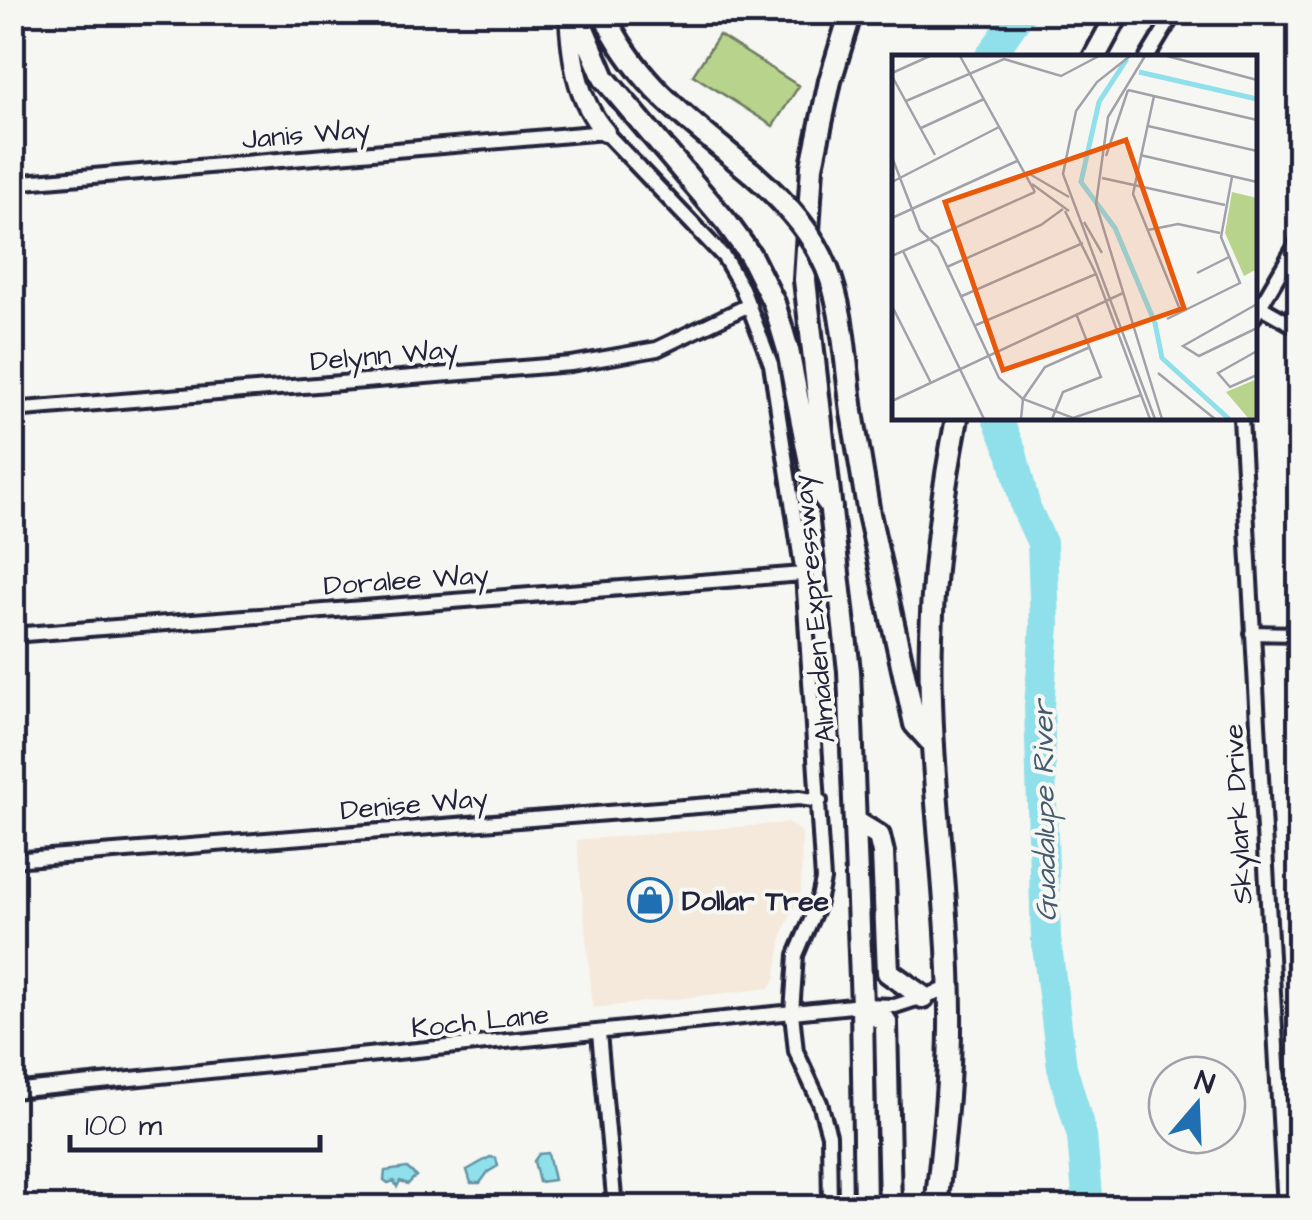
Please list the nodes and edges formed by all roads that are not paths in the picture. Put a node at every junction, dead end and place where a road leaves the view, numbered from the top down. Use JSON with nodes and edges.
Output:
{"nodes":[{"id":1,"x":573,"y":12,"type":"edge"},
{"id":2,"x":603,"y":12,"type":"edge"},
{"id":3,"x":851,"y":12,"type":"edge"},
{"id":4,"x":1119,"y":12,"type":"edge"},
{"id":5,"x":1175,"y":12,"type":"edge"},
{"id":6,"x":1096,"y":55,"type":"edge"},
{"id":7,"x":1149,"y":55,"type":"edge"},
{"id":8,"x":604,"y":132,"type":"junction"},
{"id":9,"x":12,"y":183,"type":"edge"},
{"id":10,"x":1300,"y":238,"type":"edge"},
{"id":11,"x":749,"y":305,"type":"junction"},
{"id":12,"x":1257,"y":307,"type":"edge"},
{"id":13,"x":1257,"y":309,"type":"edge"},
{"id":14,"x":1300,"y":329,"type":"edge"},
{"id":15,"x":12,"y":410,"type":"edge"},
{"id":16,"x":957,"y":420,"type":"edge"},
{"id":17,"x":1241,"y":420,"type":"edge"},
{"id":18,"x":831,"y":508,"type":"junction"},
{"id":19,"x":803,"y":574,"type":"junction"},
{"id":20,"x":1252,"y":633,"type":"junction"},
{"id":21,"x":1300,"y":634,"type":"edge"},
{"id":22,"x":12,"y":635,"type":"edge"},
{"id":23,"x":933,"y":744,"type":"junction"},
{"id":24,"x":820,"y":801,"type":"junction"},
{"id":25,"x":856,"y":822,"type":"junction"},
{"id":26,"x":12,"y":860,"type":"edge"},
{"id":27,"x":950,"y":988,"type":"junction"},
{"id":28,"x":924,"y":997,"type":"junction"},
{"id":29,"x":862,"y":1006,"type":"junction"},
{"id":30,"x":792,"y":1013,"type":"junction"},
{"id":31,"x":598,"y":1033,"type":"junction"},
{"id":32,"x":12,"y":1091,"type":"edge"},
{"id":33,"x":615,"y":1208,"type":"edge"},
{"id":34,"x":830,"y":1208,"type":"edge"},
{"id":35,"x":864,"y":1208,"type":"edge"},
{"id":36,"x":890,"y":1208,"type":"edge"},
{"id":37,"x":936,"y":1208,"type":"edge"},
{"id":38,"x":1285,"y":1208,"type":"edge"}],
"edges":[{"from":1,"to":8,"type":"main road"},
{"from":1,"to":18,"type":"main road"},
{"from":2,"to":23,"type":"main road","bridge":true},
{"from":3,"to":18,"type":"main road","name":"Almaden Expressway"},
{"from":4,"to":6,"type":"main road"},
{"from":5,"to":7,"type":"street"},
{"from":8,"to":9,"type":"street","name":"Janis Way"},
{"from":8,"to":11,"type":"street"},
{"from":10,"to":12,"type":"street"},
{"from":11,"to":15,"type":"street","name":"Delynn Way"},
{"from":11,"to":19,"type":"street"},
{"from":13,"to":14,"type":"street"},
{"from":16,"to":23,"type":"main road"},
{"from":17,"to":20,"type":"street","name":"Skylark Drive"},
{"from":18,"to":25,"type":"main road","name":"Almaden Expressway"},
{"from":19,"to":22,"type":"street","name":"Doralee Way"},
{"from":19,"to":24,"type":"street"},
{"from":20,"to":21,"type":"street"},
{"from":20,"to":38,"type":"street","name":"Skylark Drive"},
{"from":23,"to":27,"type":"main road"},
{"from":24,"to":26,"type":"street","name":"Denise Way"},
{"from":24,"to":30,"type":"street"},
{"from":25,"to":28,"type":"main road"},
{"from":25,"to":29,"type":"main road","name":"Almaden Expressway"},
{"from":27,"to":28,"type":"street","name":"Koch Lane"},
{"from":27,"to":37,"type":"main road"},
{"from":28,"to":29,"type":"street","name":"Koch Lane"},
{"from":29,"to":30,"type":"street","name":"Koch Lane"},
{"from":29,"to":35,"type":"main road","name":"Almaden Expressway"},
{"from":29,"to":36,"type":"main road"},
{"from":30,"to":31,"type":"street","name":"Koch Lane"},
{"from":30,"to":34,"type":"street"},
{"from":31,"to":32,"type":"street","name":"Koch Lane"},
{"from":31,"to":33,"type":"street"}]}
